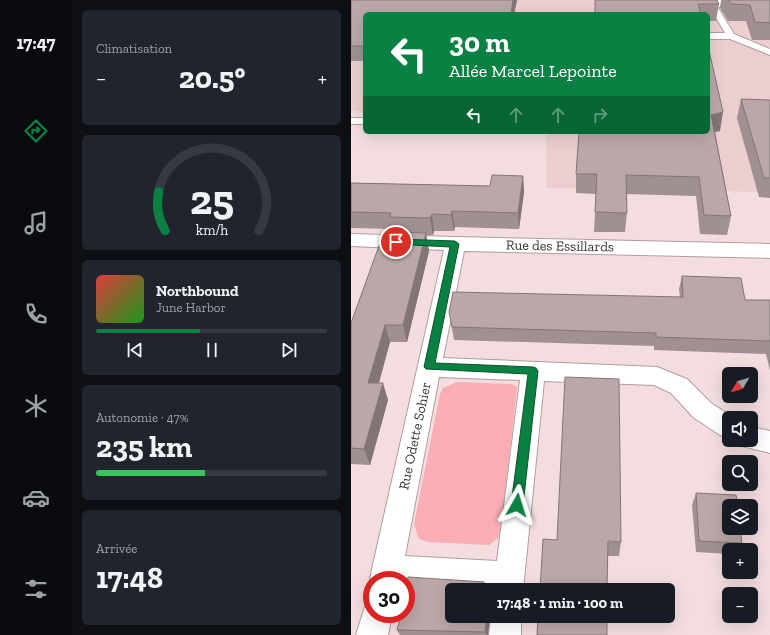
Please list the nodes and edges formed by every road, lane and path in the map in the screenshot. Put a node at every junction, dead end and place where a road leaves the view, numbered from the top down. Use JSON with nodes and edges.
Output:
{"nodes":[{"id":1,"x":723,"y":0,"type":"edge"},
{"id":2,"x":710,"y":36,"type":"edge"},
{"id":3,"x":731,"y":36,"type":"junction"},
{"id":4,"x":770,"y":52,"type":"edge"},
{"id":5,"x":351,"y":121,"type":"edge"},
{"id":6,"x":363,"y":121,"type":"edge"},
{"id":7,"x":351,"y":240,"type":"edge"},
{"id":8,"x":455,"y":244,"type":"junction"},
{"id":9,"x":770,"y":252,"type":"edge"},
{"id":10,"x":429,"y":367,"type":"junction"},
{"id":11,"x":533,"y":371,"type":"junction"},
{"id":12,"x":722,"y":423,"type":"edge"},
{"id":13,"x":758,"y":439,"type":"edge"},
{"id":14,"x":770,"y":442,"type":"edge"},
{"id":15,"x":387,"y":571,"type":"edge"},
{"id":16,"x":415,"y":577,"type":"edge"},
{"id":17,"x":508,"y":583,"type":"edge"},
{"id":18,"x":375,"y":623,"type":"edge"},
{"id":19,"x":506,"y":623,"type":"edge"},
{"id":20,"x":372,"y":635,"type":"edge"},
{"id":21,"x":505,"y":635,"type":"edge"}],
"edges":[{"from":1,"to":3,"type":"lane"},
{"from":2,"to":3,"type":"lane"},
{"from":3,"to":4,"type":"lane"},
{"from":5,"to":6,"type":"lane"},
{"from":7,"to":8,"type":"street","name":"Rue des Essillards"},
{"from":8,"to":9,"type":"street","name":"Rue des Essillards"},
{"from":8,"to":10,"type":"street","name":"Rue Odette Sohier"},
{"from":10,"to":11,"type":"street"},
{"from":10,"to":15,"type":"street","name":"Rue Odette Sohier"},
{"from":11,"to":12,"type":"street"},
{"from":11,"to":17,"type":"street"},
{"from":13,"to":14,"type":"street"},
{"from":16,"to":17,"type":"street"},
{"from":18,"to":20,"type":"street"},
{"from":19,"to":21,"type":"street"}]}
